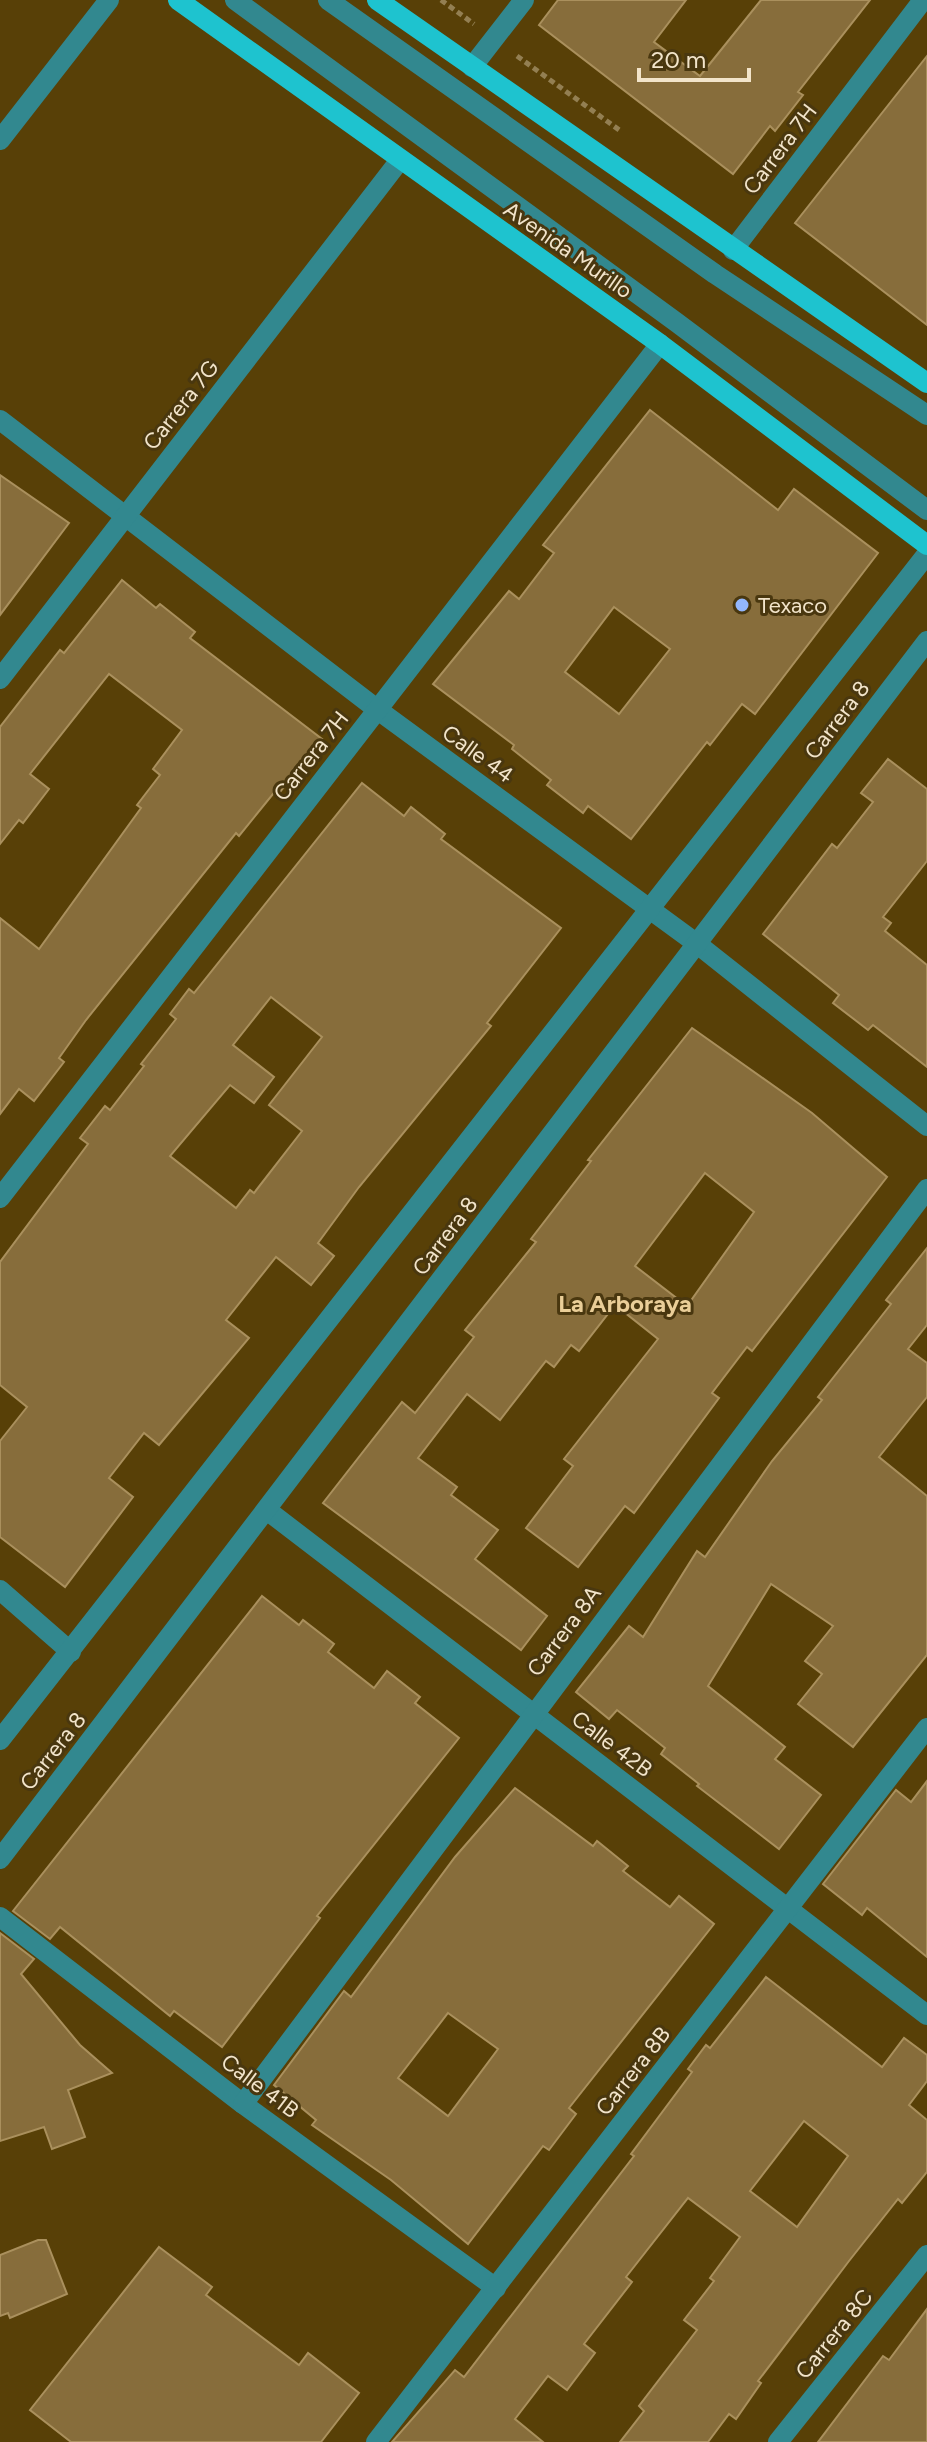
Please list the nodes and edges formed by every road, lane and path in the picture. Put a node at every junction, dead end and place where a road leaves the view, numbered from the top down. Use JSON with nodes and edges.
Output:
{"nodes":[{"id":1,"x":109,"y":0,"type":"edge"},
{"id":2,"x":178,"y":0,"type":"edge"},
{"id":3,"x":235,"y":0,"type":"edge"},
{"id":4,"x":328,"y":0,"type":"edge"},
{"id":5,"x":377,"y":0,"type":"edge"},
{"id":6,"x":524,"y":0,"type":"edge"},
{"id":7,"x":923,"y":0,"type":"edge"},
{"id":8,"x":472,"y":67,"type":"junction"},
{"id":9,"x":0,"y":140,"type":"edge"},
{"id":10,"x":400,"y":160,"type":"junction"},
{"id":11,"x":733,"y":250,"type":"junction"},
{"id":12,"x":660,"y":344,"type":"junction"},
{"id":13,"x":927,"y":383,"type":"edge"},
{"id":14,"x":927,"y":415,"type":"edge"},
{"id":15,"x":0,"y":420,"type":"edge"},
{"id":16,"x":927,"y":510,"type":"edge"},
{"id":17,"x":125,"y":516,"type":"junction"},
{"id":18,"x":927,"y":545,"type":"edge"},
{"id":19,"x":927,"y":554,"type":"edge"},
{"id":20,"x":927,"y":641,"type":"edge"},
{"id":21,"x":0,"y":679,"type":"edge"},
{"id":22,"x":378,"y":710,"type":"junction"},
{"id":23,"x":650,"y":911,"type":"junction"},
{"id":24,"x":696,"y":943,"type":"junction"},
{"id":25,"x":927,"y":1126,"type":"edge"},
{"id":26,"x":927,"y":1189,"type":"edge"},
{"id":27,"x":0,"y":1198,"type":"edge"},
{"id":28,"x":268,"y":1511,"type":"junction"},
{"id":29,"x":0,"y":1590,"type":"edge"},
{"id":30,"x":71,"y":1652,"type":"junction"},
{"id":31,"x":532,"y":1713,"type":"junction"},
{"id":32,"x":927,"y":1728,"type":"edge"},
{"id":33,"x":0,"y":1740,"type":"edge"},
{"id":34,"x":0,"y":1859,"type":"edge"},
{"id":35,"x":788,"y":1909,"type":"junction"},
{"id":36,"x":0,"y":1917,"type":"edge"},
{"id":37,"x":927,"y":2015,"type":"edge"},
{"id":38,"x":243,"y":2104,"type":"junction"},
{"id":39,"x":927,"y":2255,"type":"edge"},
{"id":40,"x":496,"y":2288,"type":"junction"},
{"id":41,"x":376,"y":2442,"type":"edge"},
{"id":42,"x":778,"y":2442,"type":"edge"}],
"edges":[{"from":1,"to":9,"type":"street"},
{"from":2,"to":10,"type":"main road","name":"Avenida Murillo"},
{"from":3,"to":16,"type":"street"},
{"from":4,"to":14,"type":"street"},
{"from":5,"to":8,"type":"main road"},
{"from":6,"to":8,"type":"street"},
{"from":7,"to":11,"type":"street","name":"Carrera 7H"},
{"from":8,"to":11,"type":"main road"},
{"from":10,"to":12,"type":"main road","name":"Avenida Murillo"},
{"from":10,"to":17,"type":"street","name":"Carrera 7G"},
{"from":11,"to":13,"type":"main road"},
{"from":12,"to":18,"type":"main road","name":"Avenida Murillo"},
{"from":12,"to":22,"type":"street","name":"Carrera 7H"},
{"from":15,"to":17,"type":"street","name":"Calle 44"},
{"from":17,"to":21,"type":"street","name":"Carrera 7G"},
{"from":17,"to":22,"type":"street","name":"Calle 44"},
{"from":19,"to":23,"type":"street","name":"Carrera 8"},
{"from":20,"to":24,"type":"street","name":"Carrera 8"},
{"from":22,"to":23,"type":"street","name":"Calle 44"},
{"from":22,"to":27,"type":"street","name":"Carrera 7H"},
{"from":23,"to":24,"type":"street","name":"Calle 44"},
{"from":23,"to":30,"type":"street","name":"Carrera 8"},
{"from":24,"to":25,"type":"street","name":"Calle 44"},
{"from":24,"to":28,"type":"street","name":"Carrera 8"},
{"from":26,"to":31,"type":"street","name":"Carrera 8A"},
{"from":28,"to":31,"type":"street","name":"Calle 42B"},
{"from":28,"to":34,"type":"street","name":"Carrera 8"},
{"from":29,"to":30,"type":"street"},
{"from":30,"to":33,"type":"street","name":"Carrera 8"},
{"from":31,"to":35,"type":"street","name":"Calle 42B"},
{"from":31,"to":38,"type":"street","name":"Carrera 8A"},
{"from":32,"to":35,"type":"street","name":"Carrera 8B"},
{"from":35,"to":37,"type":"street","name":"Calle 42B"},
{"from":35,"to":40,"type":"street","name":"Carrera 8B"},
{"from":36,"to":38,"type":"street","name":"Calle 41B"},
{"from":38,"to":40,"type":"street","name":"Calle 41B"},
{"from":39,"to":42,"type":"street","name":"Carrera 8C"},
{"from":40,"to":41,"type":"street","name":"Carrera 8B"}]}
